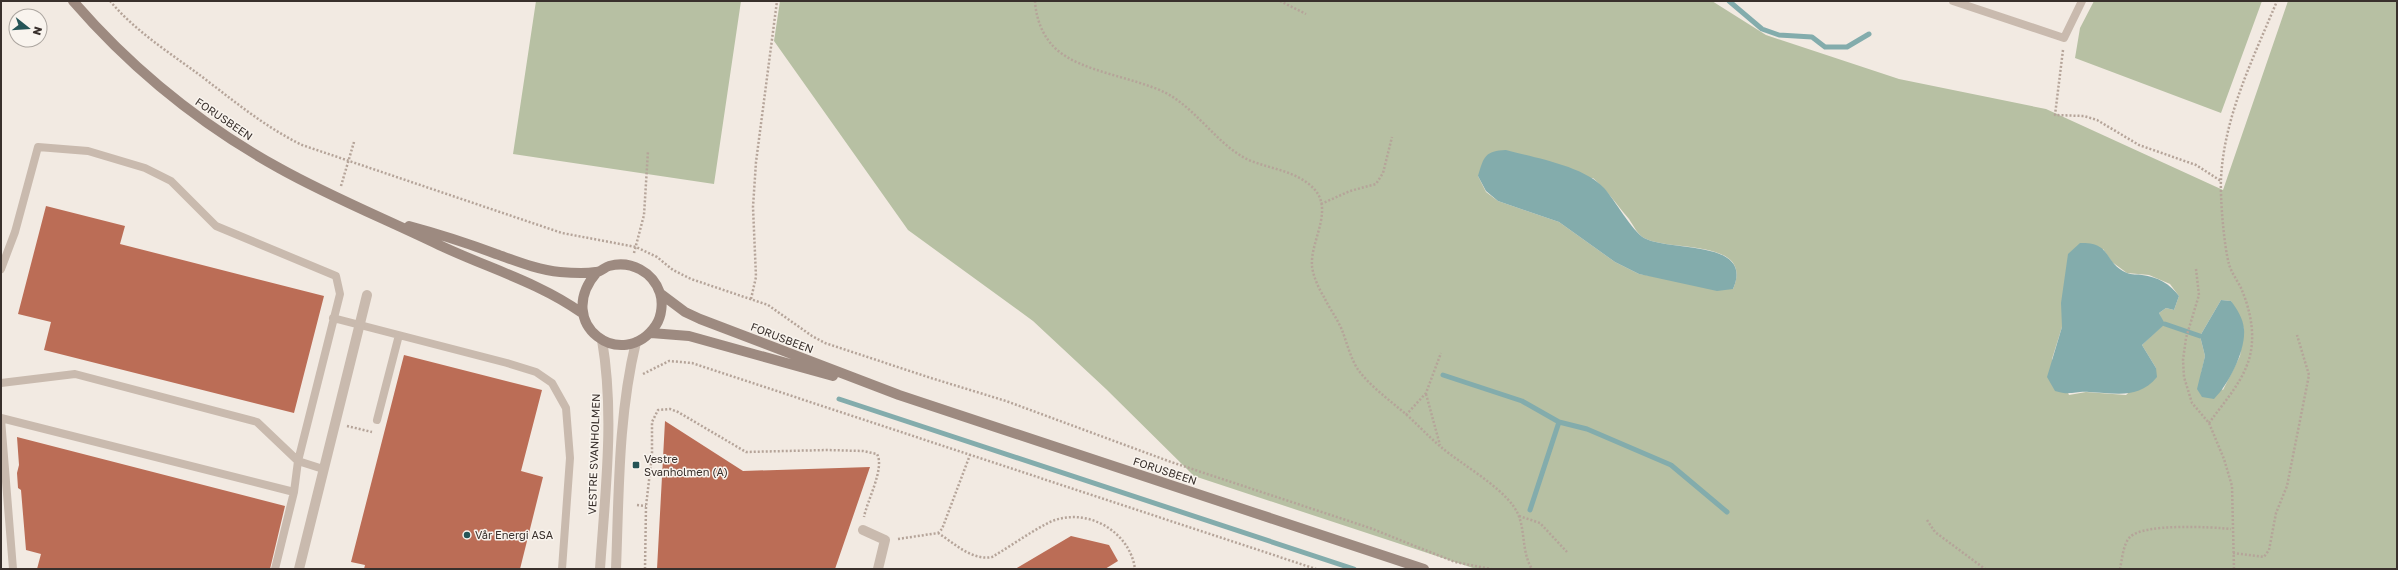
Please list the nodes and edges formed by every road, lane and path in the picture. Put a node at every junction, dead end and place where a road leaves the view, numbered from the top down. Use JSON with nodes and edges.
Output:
{"nodes":[{"id":1,"x":73,"y":1,"type":"edge"},
{"id":2,"x":110,"y":1,"type":"edge"},
{"id":3,"x":777,"y":1,"type":"edge"},
{"id":4,"x":1036,"y":1,"type":"edge"},
{"id":5,"x":1280,"y":1,"type":"edge"},
{"id":6,"x":1953,"y":1,"type":"edge"},
{"id":7,"x":2082,"y":1,"type":"edge"},
{"id":8,"x":2276,"y":1,"type":"edge"},
{"id":9,"x":1306,"y":14,"type":"dead end"},
{"id":10,"x":2064,"y":38,"type":"junction"},
{"id":11,"x":1392,"y":137,"type":"dead end"},
{"id":12,"x":354,"y":142,"type":"dead end"},
{"id":13,"x":648,"y":151,"type":"dead end"},
{"id":14,"x":349,"y":161,"type":"junction"},
{"id":15,"x":2221,"y":180,"type":"junction"},
{"id":16,"x":336,"y":197,"type":"junction"},
{"id":17,"x":1321,"y":204,"type":"junction"},
{"id":18,"x":388,"y":220,"type":"junction"},
{"id":19,"x":636,"y":247,"type":"junction"},
{"id":20,"x":630,"y":265,"type":"junction"},
{"id":21,"x":1,"y":269,"type":"edge"},
{"id":22,"x":2196,"y":269,"type":"dead end"},
{"id":23,"x":597,"y":272,"type":"junction"},
{"id":24,"x":661,"y":294,"type":"junction"},
{"id":25,"x":367,"y":295,"type":"dead end"},
{"id":26,"x":751,"y":299,"type":"junction"},
{"id":27,"x":582,"y":312,"type":"junction"},
{"id":28,"x":332,"y":318,"type":"junction"},
{"id":29,"x":359,"y":325,"type":"junction"},
{"id":30,"x":650,"y":333,"type":"junction"},
{"id":31,"x":399,"y":335,"type":"junction"},
{"id":32,"x":2297,"y":335,"type":"dead end"},
{"id":33,"x":602,"y":340,"type":"junction"},
{"id":34,"x":636,"y":342,"type":"junction"},
{"id":35,"x":1441,"y":353,"type":"dead end"},
{"id":36,"x":641,"y":375,"type":"dead end"},
{"id":37,"x":1,"y":383,"type":"edge"},
{"id":38,"x":1426,"y":393,"type":"junction"},
{"id":39,"x":899,"y":395,"type":"junction"},
{"id":40,"x":1406,"y":415,"type":"junction"},
{"id":41,"x":1,"y":418,"type":"edge"},
{"id":42,"x":377,"y":420,"type":"joint"},
{"id":43,"x":2209,"y":423,"type":"junction"},
{"id":44,"x":345,"y":426,"type":"dead end"},
{"id":45,"x":1441,"y":447,"type":"junction"},
{"id":46,"x":970,"y":455,"type":"junction"},
{"id":47,"x":298,"y":461,"type":"junction"},
{"id":48,"x":323,"y":470,"type":"junction"},
{"id":49,"x":294,"y":492,"type":"junction"},
{"id":50,"x":637,"y":505,"type":"dead end"},
{"id":51,"x":646,"y":506,"type":"junction"},
{"id":52,"x":1519,"y":516,"type":"junction"},
{"id":53,"x":1928,"y":520,"type":"dead end"},
{"id":54,"x":2231,"y":529,"type":"junction"},
{"id":55,"x":863,"y":530,"type":"joint"},
{"id":56,"x":938,"y":533,"type":"junction"},
{"id":57,"x":885,"y":540,"type":"junction"},
{"id":58,"x":1567,"y":552,"type":"dead end"},
{"id":59,"x":2233,"y":553,"type":"junction"},
{"id":60,"x":13,"y":569,"type":"edge"},
{"id":61,"x":275,"y":569,"type":"edge"},
{"id":62,"x":299,"y":569,"type":"edge"},
{"id":63,"x":562,"y":569,"type":"edge"},
{"id":64,"x":600,"y":569,"type":"edge"},
{"id":65,"x":616,"y":569,"type":"edge"},
{"id":66,"x":645,"y":569,"type":"edge"},
{"id":67,"x":878,"y":569,"type":"edge"},
{"id":68,"x":1135,"y":569,"type":"edge"},
{"id":69,"x":1316,"y":569,"type":"edge"},
{"id":70,"x":1424,"y":569,"type":"edge"},
{"id":71,"x":1491,"y":569,"type":"edge"},
{"id":72,"x":1532,"y":569,"type":"edge"},
{"id":73,"x":1985,"y":569,"type":"edge"},
{"id":74,"x":2120,"y":569,"type":"edge"},
{"id":75,"x":2234,"y":569,"type":"edge"}],
"edges":[{"from":1,"to":16,"type":"main road","name":"FORUSBEEN"},
{"from":2,"to":14,"type":"path"},
{"from":3,"to":26,"type":"path"},
{"from":4,"to":17,"type":"path"},
{"from":5,"to":9,"type":"path"},
{"from":6,"to":10,"type":"lane"},
{"from":7,"to":10,"type":"lane"},
{"from":8,"to":15,"type":"path"},
{"from":10,"to":15,"type":"path"},
{"from":11,"to":17,"type":"path"},
{"from":12,"to":14,"type":"path"},
{"from":13,"to":19,"type":"path"},
{"from":14,"to":16,"type":"path"},
{"from":14,"to":19,"type":"path"},
{"from":15,"to":43,"type":"path"},
{"from":16,"to":18,"type":"main road","name":"FORUSBEEN"},
{"from":17,"to":40,"type":"path"},
{"from":18,"to":23,"type":"main road","name":"FORUSBEEN"},
{"from":18,"to":27,"type":"main road","name":"FORUSBEEN"},
{"from":19,"to":20,"type":"path"},
{"from":19,"to":26,"type":"path"},
{"from":20,"to":23,"type":"main road"},
{"from":20,"to":24,"type":"main road"},
{"from":21,"to":28,"type":"lane"},
{"from":22,"to":43,"type":"path"},
{"from":23,"to":27,"type":"main road"},
{"from":24,"to":30,"type":"main road"},
{"from":24,"to":39,"type":"main road","name":"FORUSBEEN"},
{"from":25,"to":29,"type":"street"},
{"from":26,"to":71,"type":"path"},
{"from":27,"to":33,"type":"main road"},
{"from":28,"to":29,"type":"lane"},
{"from":28,"to":47,"type":"lane"},
{"from":29,"to":31,"type":"lane"},
{"from":29,"to":48,"type":"street"},
{"from":30,"to":34,"type":"main road"},
{"from":30,"to":39,"type":"main road","name":"FORUSBEEN"},
{"from":31,"to":42,"type":"lane"},
{"from":31,"to":63,"type":"lane"},
{"from":32,"to":59,"type":"path"},
{"from":33,"to":34,"type":"main road"},
{"from":33,"to":64,"type":"street","name":"VESTRE SVANHOLMEN"},
{"from":34,"to":65,"type":"street"},
{"from":35,"to":38,"type":"path"},
{"from":36,"to":46,"type":"path"},
{"from":37,"to":47,"type":"lane"},
{"from":38,"to":40,"type":"path"},
{"from":38,"to":45,"type":"path"},
{"from":39,"to":70,"type":"main road","name":"FORUSBEEN"},
{"from":40,"to":45,"type":"path"},
{"from":41,"to":49,"type":"lane"},
{"from":41,"to":60,"type":"lane"},
{"from":42,"to":44,"type":"path"},
{"from":43,"to":54,"type":"path"},
{"from":45,"to":52,"type":"path"},
{"from":46,"to":56,"type":"path"},
{"from":46,"to":69,"type":"path"},
{"from":47,"to":48,"type":"lane"},
{"from":47,"to":49,"type":"lane"},
{"from":48,"to":62,"type":"street"},
{"from":49,"to":61,"type":"lane"},
{"from":50,"to":51,"type":"path"},
{"from":51,"to":55,"type":"path"},
{"from":51,"to":66,"type":"path"},
{"from":52,"to":58,"type":"path"},
{"from":52,"to":72,"type":"path"},
{"from":53,"to":73,"type":"path"},
{"from":54,"to":59,"type":"path"},
{"from":54,"to":74,"type":"path"},
{"from":55,"to":57,"type":"street"},
{"from":56,"to":57,"type":"path"},
{"from":56,"to":68,"type":"path"},
{"from":57,"to":67,"type":"street"},
{"from":59,"to":75,"type":"path"}]}
